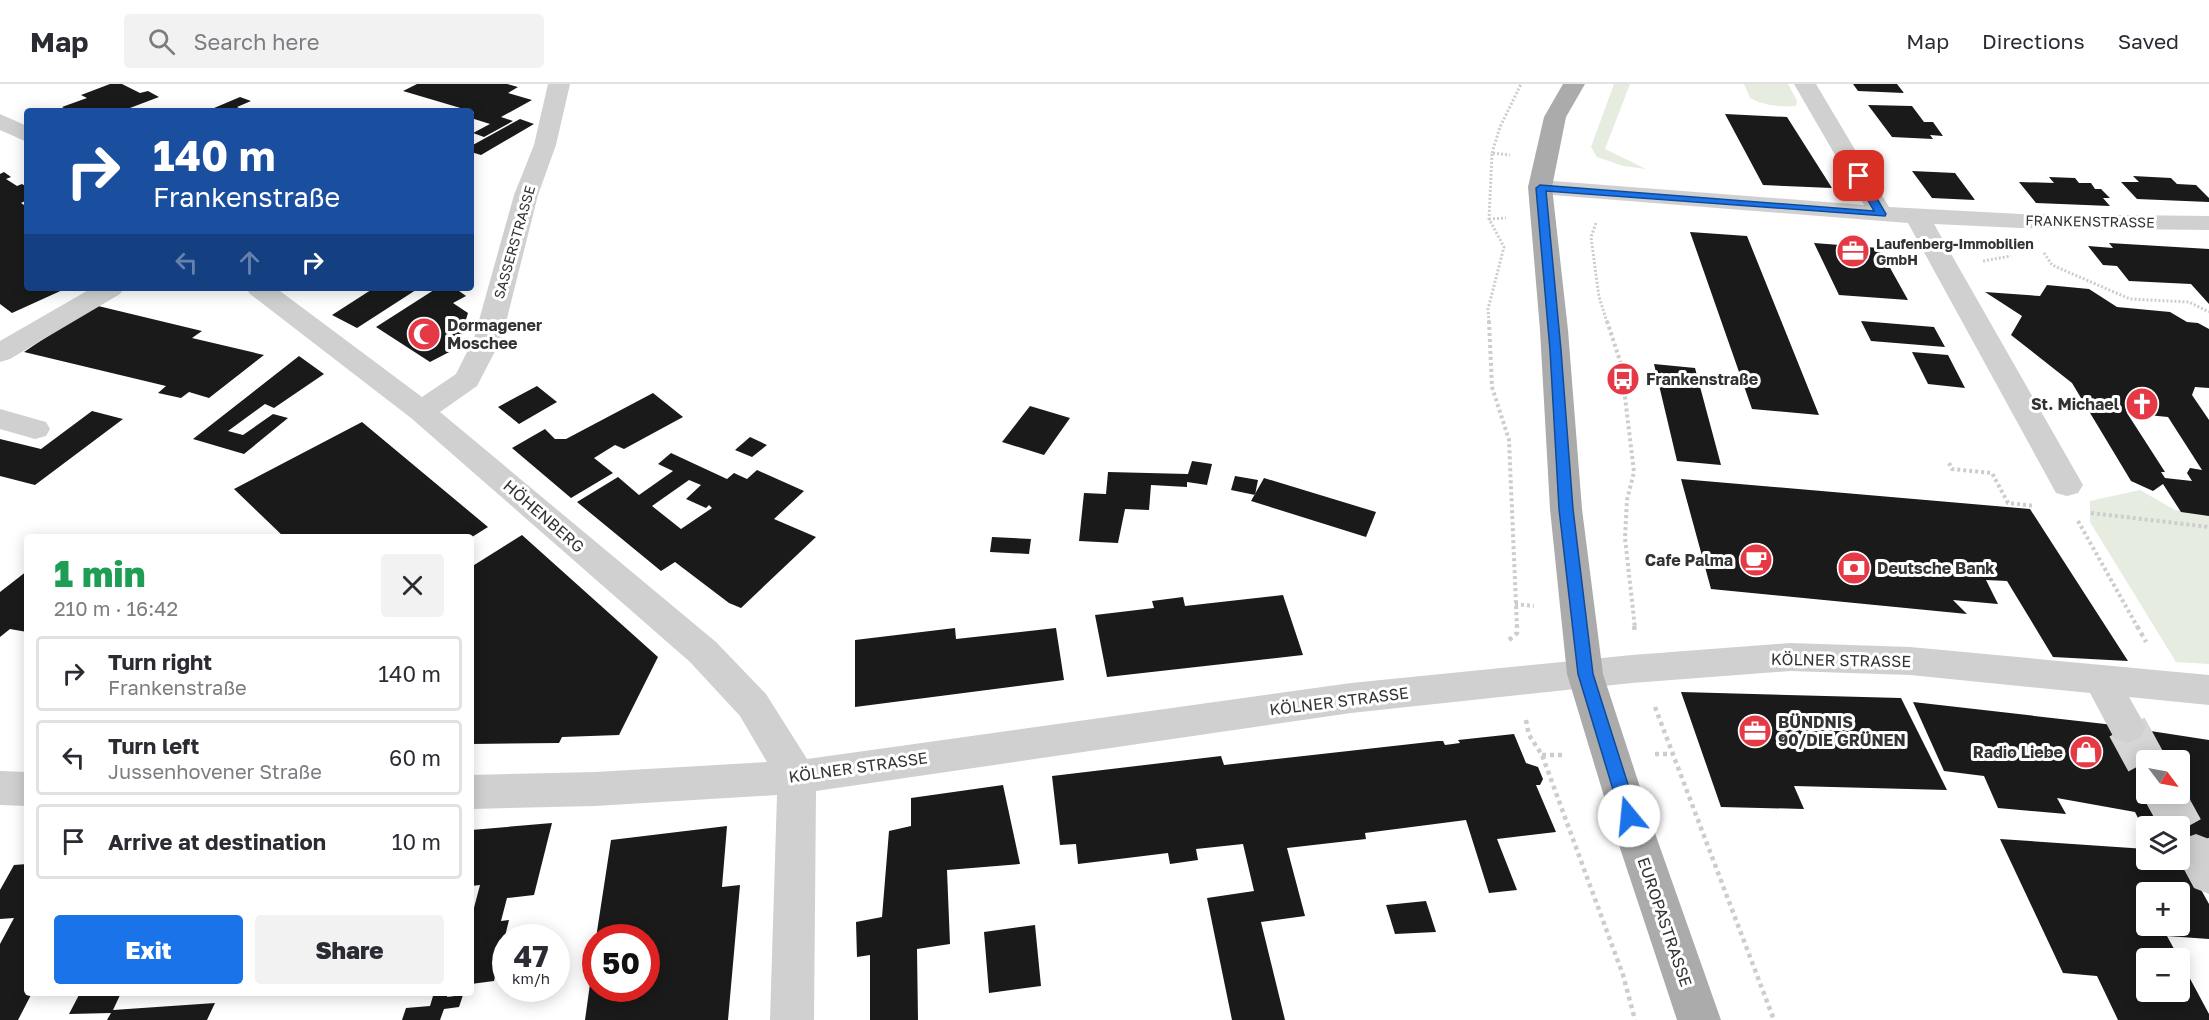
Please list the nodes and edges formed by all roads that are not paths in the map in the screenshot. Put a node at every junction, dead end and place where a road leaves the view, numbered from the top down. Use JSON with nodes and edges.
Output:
{"nodes":[{"id":1,"x":559,"y":84,"type":"edge"},
{"id":2,"x":1574,"y":84,"type":"edge"},
{"id":3,"x":1805,"y":84,"type":"edge"},
{"id":4,"x":0,"y":121,"type":"edge"},
{"id":5,"x":24,"y":133,"type":"edge"},
{"id":6,"x":1540,"y":188,"type":"junction"},
{"id":7,"x":1881,"y":214,"type":"junction"},
{"id":8,"x":1917,"y":216,"type":"junction"},
{"id":9,"x":2209,"y":223,"type":"edge"},
{"id":10,"x":106,"y":291,"type":"edge"},
{"id":11,"x":263,"y":291,"type":"edge"},
{"id":12,"x":0,"y":352,"type":"edge"},
{"id":13,"x":421,"y":411,"type":"junction"},
{"id":14,"x":0,"y":419,"type":"edge"},
{"id":15,"x":35,"y":429,"type":"dead end"},
{"id":16,"x":2070,"y":498,"type":"road end"},
{"id":17,"x":1585,"y":674,"type":"junction"},
{"id":18,"x":2101,"y":680,"type":"junction"},
{"id":19,"x":2209,"y":690,"type":"edge"},
{"id":20,"x":2127,"y":727,"type":"tunnel mouth"},
{"id":21,"x":797,"y":777,"type":"junction"},
{"id":22,"x":0,"y":788,"type":"edge"},
{"id":23,"x":24,"y":789,"type":"edge"},
{"id":24,"x":474,"y":792,"type":"edge"},
{"id":25,"x":792,"y":1020,"type":"edge"},
{"id":26,"x":1699,"y":1020,"type":"edge"}],
"edges":[{"from":1,"to":13,"type":"street","name":"SASSERSTRASSE"},
{"from":2,"to":6,"type":"main road","name":"EUROPASTRASSE"},
{"from":3,"to":7,"type":"street"},
{"from":4,"to":5,"type":"street"},
{"from":6,"to":7,"type":"street","name":"FRANKENSTRASSE"},
{"from":6,"to":17,"type":"main road","name":"EUROPASTRASSE"},
{"from":7,"to":8,"type":"street","name":"FRANKENSTRASSE"},
{"from":8,"to":9,"type":"street","name":"FRANKENSTRASSE"},
{"from":8,"to":16,"type":"street"},
{"from":10,"to":12,"type":"street"},
{"from":11,"to":13,"type":"street","name":"HÖHENBERG"},
{"from":13,"to":21,"type":"street","name":"HÖHENBERG"},
{"from":14,"to":15,"type":"street"},
{"from":17,"to":18,"type":"street","name":"KÖLNER STRASSE"},
{"from":17,"to":21,"type":"street","name":"KÖLNER STRASSE"},
{"from":17,"to":26,"type":"main road","name":"EUROPASTRASSE"},
{"from":18,"to":19,"type":"street","name":"KÖLNER STRASSE"},
{"from":18,"to":20,"type":"street"},
{"from":21,"to":24,"type":"street","name":"KÖLNER STRASSE"},
{"from":21,"to":25,"type":"street"},
{"from":22,"to":23,"type":"street"}]}
